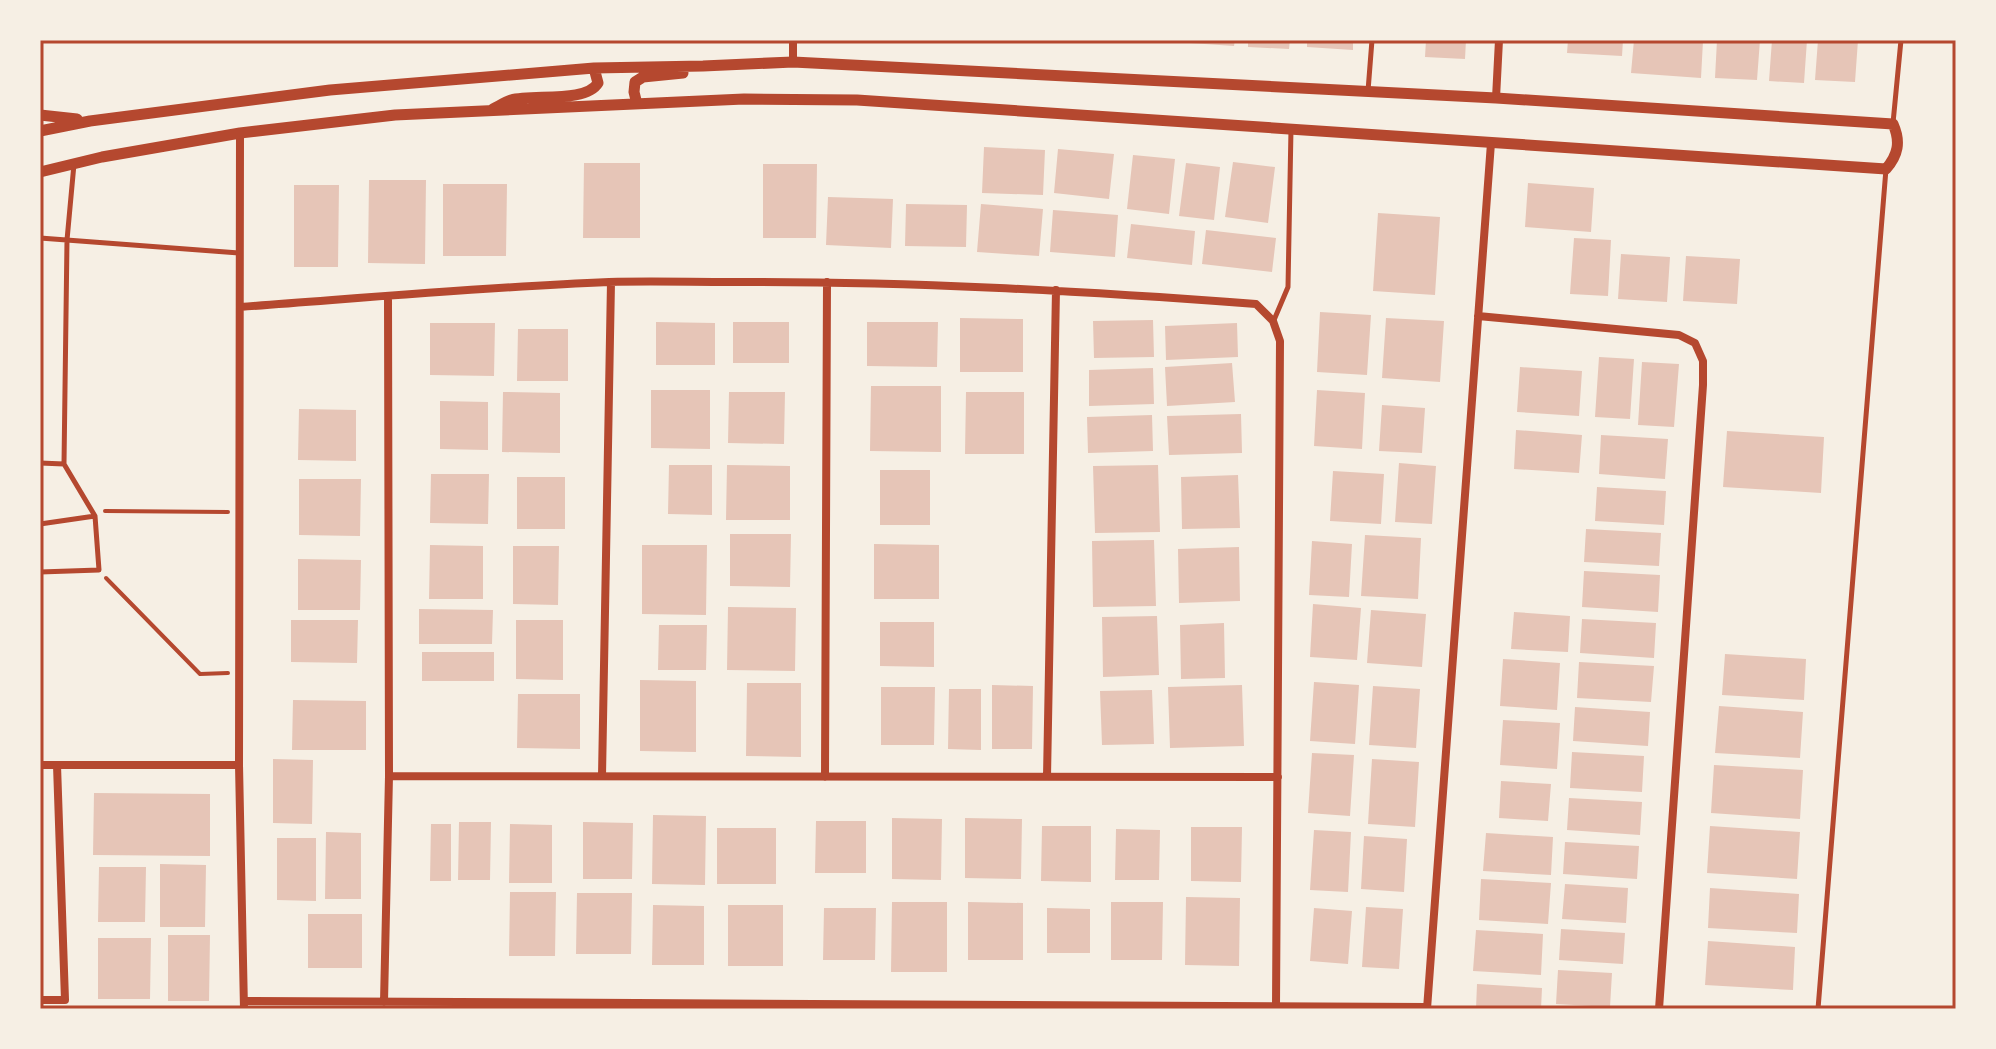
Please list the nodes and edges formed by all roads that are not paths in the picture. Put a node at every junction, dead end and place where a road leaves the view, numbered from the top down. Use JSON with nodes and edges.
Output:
{"nodes":[{"id":1,"x":793,"y":40,"type":"edge"},
{"id":2,"x":1372,"y":40,"type":"edge"},
{"id":3,"x":1499,"y":40,"type":"edge"},
{"id":4,"x":1901,"y":40,"type":"edge"},
{"id":5,"x":793,"y":62,"type":"junction"},
{"id":6,"x":703,"y":66,"type":"junction"},
{"id":7,"x":594,"y":68,"type":"junction"},
{"id":8,"x":1368,"y":92,"type":"junction"},
{"id":9,"x":1496,"y":98,"type":"junction"},
{"id":10,"x":637,"y":104,"type":"junction"},
{"id":11,"x":489,"y":111,"type":"junction"},
{"id":12,"x":40,"y":115,"type":"edge"},
{"id":13,"x":90,"y":121,"type":"junction"},
{"id":14,"x":1893,"y":124,"type":"junction"},
{"id":15,"x":1291,"y":128,"type":"junction"},
{"id":16,"x":40,"y":131,"type":"edge"},
{"id":17,"x":240,"y":133,"type":"junction"},
{"id":18,"x":1491,"y":143,"type":"junction"},
{"id":19,"x":74,"y":164,"type":"junction"},
{"id":20,"x":1886,"y":169,"type":"junction"},
{"id":21,"x":40,"y":172,"type":"edge"},
{"id":22,"x":40,"y":238,"type":"edge"},
{"id":23,"x":67,"y":240,"type":"junction"},
{"id":24,"x":239,"y":253,"type":"junction"},
{"id":25,"x":611,"y":282,"type":"junction"},
{"id":26,"x":827,"y":282,"type":"junction"},
{"id":27,"x":1056,"y":290,"type":"junction"},
{"id":28,"x":388,"y":296,"type":"junction"},
{"id":29,"x":240,"y":307,"type":"junction"},
{"id":30,"x":1478,"y":316,"type":"junction"},
{"id":31,"x":1273,"y":321,"type":"junction"},
{"id":32,"x":40,"y":463,"type":"edge"},
{"id":33,"x":64,"y":464,"type":"junction"},
{"id":34,"x":94,"y":513,"type":"junction"},
{"id":35,"x":40,"y":524,"type":"edge"},
{"id":36,"x":40,"y":572,"type":"edge"},
{"id":37,"x":40,"y":765,"type":"edge"},
{"id":38,"x":57,"y":765,"type":"junction"},
{"id":39,"x":239,"y":765,"type":"junction"},
{"id":40,"x":389,"y":776,"type":"junction"},
{"id":41,"x":602,"y":776,"type":"junction"},
{"id":42,"x":825,"y":777,"type":"junction"},
{"id":43,"x":1047,"y":777,"type":"junction"},
{"id":44,"x":1278,"y":777,"type":"junction"},
{"id":45,"x":40,"y":1000,"type":"edge"},
{"id":46,"x":384,"y":1002,"type":"junction"},
{"id":47,"x":65,"y":1004,"type":"edge"},
{"id":48,"x":244,"y":1005,"type":"edge"},
{"id":49,"x":509,"y":1006,"type":"edge"},
{"id":50,"x":754,"y":1006,"type":"edge"},
{"id":51,"x":1276,"y":1006,"type":"junction"},
{"id":52,"x":963,"y":1007,"type":"edge"},
{"id":53,"x":1118,"y":1007,"type":"edge"},
{"id":54,"x":1427,"y":1008,"type":"edge"},
{"id":55,"x":1659,"y":1009,"type":"edge"},
{"id":56,"x":1818,"y":1009,"type":"edge"}],
"edges":[{"from":1,"to":5,"type":"street"},
{"from":2,"to":8,"type":"lane"},
{"from":3,"to":9,"type":"street"},
{"from":4,"to":14,"type":"lane"},
{"from":5,"to":6,"type":"street"},
{"from":5,"to":8,"type":"street"},
{"from":6,"to":7,"type":"street"},
{"from":6,"to":10,"type":"street"},
{"from":7,"to":11,"type":"street"},
{"from":7,"to":13,"type":"street"},
{"from":8,"to":9,"type":"street"},
{"from":9,"to":14,"type":"street"},
{"from":10,"to":11,"type":"street"},
{"from":10,"to":15,"type":"street"},
{"from":11,"to":17,"type":"street"},
{"from":12,"to":13,"type":"street"},
{"from":13,"to":16,"type":"street"},
{"from":14,"to":20,"type":"street"},
{"from":15,"to":18,"type":"street"},
{"from":15,"to":31,"type":"lane"},
{"from":17,"to":19,"type":"street"},
{"from":17,"to":24,"type":"street"},
{"from":18,"to":20,"type":"street"},
{"from":18,"to":30,"type":"street"},
{"from":19,"to":21,"type":"street"},
{"from":19,"to":23,"type":"lane"},
{"from":20,"to":56,"type":"lane"},
{"from":22,"to":23,"type":"lane"},
{"from":23,"to":24,"type":"lane"},
{"from":23,"to":33,"type":"lane"},
{"from":24,"to":29,"type":"street"},
{"from":25,"to":26,"type":"street"},
{"from":25,"to":28,"type":"street"},
{"from":25,"to":41,"type":"street"},
{"from":26,"to":27,"type":"street"},
{"from":26,"to":42,"type":"street"},
{"from":27,"to":31,"type":"street"},
{"from":27,"to":43,"type":"street"},
{"from":28,"to":29,"type":"street"},
{"from":28,"to":40,"type":"street"},
{"from":29,"to":39,"type":"street"},
{"from":30,"to":54,"type":"street"},
{"from":30,"to":55,"type":"street"},
{"from":31,"to":44,"type":"street"},
{"from":32,"to":33,"type":"lane"},
{"from":33,"to":34,"type":"lane"},
{"from":34,"to":35,"type":"lane"},
{"from":34,"to":36,"type":"lane"},
{"from":37,"to":38,"type":"street"},
{"from":38,"to":39,"type":"street"},
{"from":38,"to":47,"type":"street"},
{"from":39,"to":48,"type":"street"},
{"from":40,"to":41,"type":"street"},
{"from":40,"to":46,"type":"street"},
{"from":41,"to":42,"type":"street"},
{"from":42,"to":43,"type":"street"},
{"from":43,"to":44,"type":"street"},
{"from":44,"to":51,"type":"street"},
{"from":45,"to":47,"type":"street"},
{"from":46,"to":48,"type":"street"},
{"from":46,"to":49,"type":"street"},
{"from":49,"to":50,"type":"street"},
{"from":50,"to":52,"type":"street"},
{"from":51,"to":53,"type":"street"},
{"from":51,"to":54,"type":"street"},
{"from":52,"to":53,"type":"street"}]}
